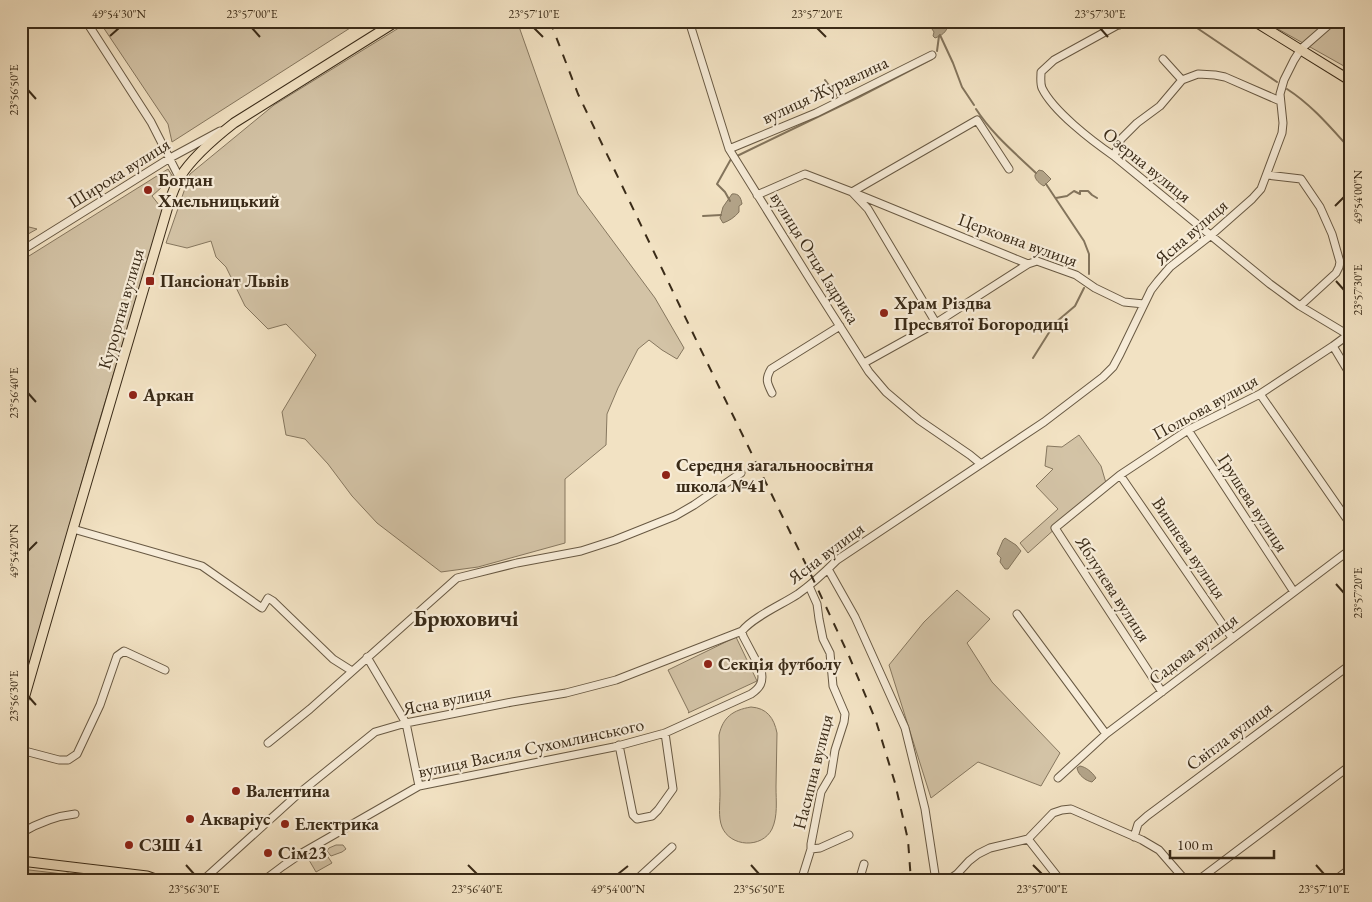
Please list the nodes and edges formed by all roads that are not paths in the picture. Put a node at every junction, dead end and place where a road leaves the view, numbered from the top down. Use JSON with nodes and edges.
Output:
{"nodes":[{"id":1,"x":86,"y":21,"type":"edge"},
{"id":2,"x":397,"y":21,"type":"edge"},
{"id":3,"x":689,"y":21,"type":"edge"},
{"id":4,"x":1104,"y":21,"type":"edge"},
{"id":5,"x":1254,"y":21,"type":"edge"},
{"id":6,"x":1333,"y":21,"type":"edge"},
{"id":7,"x":1122,"y":23,"type":"edge"},
{"id":8,"x":1301,"y":49,"type":"junction"},
{"id":9,"x":932,"y":55,"type":"dead end"},
{"id":10,"x":1163,"y":59,"type":"dead end"},
{"id":11,"x":1182,"y":80,"type":"junction"},
{"id":12,"x":1351,"y":81,"type":"edge"},
{"id":13,"x":1280,"y":101,"type":"junction"},
{"id":14,"x":234,"y":123,"type":"junction"},
{"id":15,"x":729,"y":149,"type":"junction"},
{"id":16,"x":1114,"y":156,"type":"junction"},
{"id":17,"x":170,"y":158,"type":"junction"},
{"id":18,"x":1009,"y":169,"type":"dead end"},
{"id":19,"x":1267,"y":175,"type":"junction"},
{"id":20,"x":179,"y":177,"type":"junction"},
{"id":21,"x":852,"y":192,"type":"junction"},
{"id":22,"x":757,"y":195,"type":"junction"},
{"id":23,"x":1210,"y":236,"type":"junction"},
{"id":24,"x":21,"y":251,"type":"edge"},
{"id":25,"x":1028,"y":264,"type":"junction"},
{"id":26,"x":1144,"y":304,"type":"junction"},
{"id":27,"x":1300,"y":306,"type":"junction"},
{"id":28,"x":936,"y":322,"type":"junction"},
{"id":29,"x":840,"y":326,"type":"junction"},
{"id":30,"x":1349,"y":335,"type":"edge"},
{"id":31,"x":1333,"y":346,"type":"junction"},
{"id":32,"x":864,"y":363,"type":"junction"},
{"id":33,"x":1351,"y":376,"type":"edge"},
{"id":34,"x":772,"y":393,"type":"dead end"},
{"id":35,"x":1260,"y":394,"type":"junction"},
{"id":36,"x":1188,"y":430,"type":"junction"},
{"id":37,"x":981,"y":464,"type":"junction"},
{"id":38,"x":741,"y":473,"type":"dead end"},
{"id":39,"x":1120,"y":475,"type":"junction"},
{"id":40,"x":1351,"y":525,"type":"edge"},
{"id":41,"x":1055,"y":528,"type":"joint"},
{"id":42,"x":73,"y":529,"type":"junction"},
{"id":43,"x":1351,"y":549,"type":"edge"},
{"id":44,"x":828,"y":569,"type":"junction"},
{"id":45,"x":809,"y":586,"type":"junction"},
{"id":46,"x":1294,"y":592,"type":"junction"},
{"id":47,"x":1017,"y":614,"type":"dead end"},
{"id":48,"x":742,"y":631,"type":"junction"},
{"id":49,"x":1232,"y":638,"type":"junction"},
{"id":50,"x":367,"y":657,"type":"junction"},
{"id":51,"x":1351,"y":664,"type":"edge"},
{"id":52,"x":165,"y":670,"type":"dead end"},
{"id":53,"x":352,"y":671,"type":"junction"},
{"id":54,"x":1162,"y":692,"type":"junction"},
{"id":55,"x":21,"y":709,"type":"edge"},
{"id":56,"x":406,"y":723,"type":"junction"},
{"id":57,"x":665,"y":733,"type":"junction"},
{"id":58,"x":1106,"y":734,"type":"junction"},
{"id":59,"x":268,"y":743,"type":"dead end"},
{"id":60,"x":619,"y":745,"type":"junction"},
{"id":61,"x":21,"y":750,"type":"edge"},
{"id":62,"x":1351,"y":765,"type":"edge"},
{"id":63,"x":1058,"y":778,"type":"dead end"},
{"id":64,"x":419,"y":786,"type":"junction"},
{"id":65,"x":75,"y":814,"type":"dead end"},
{"id":66,"x":21,"y":833,"type":"edge"},
{"id":67,"x":849,"y":834,"type":"dead end"},
{"id":68,"x":1134,"y":838,"type":"junction"},
{"id":69,"x":1028,"y":839,"type":"junction"},
{"id":70,"x":672,"y":847,"type":"dead end"},
{"id":71,"x":811,"y":849,"type":"junction"},
{"id":72,"x":21,"y":861,"type":"edge"},
{"id":73,"x":864,"y":864,"type":"dead end"},
{"id":74,"x":1351,"y":868,"type":"edge"},
{"id":75,"x":162,"y":881,"type":"edge"},
{"id":76,"x":202,"y":881,"type":"edge"},
{"id":77,"x":263,"y":881,"type":"edge"},
{"id":78,"x":635,"y":881,"type":"edge"},
{"id":79,"x":801,"y":881,"type":"edge"},
{"id":80,"x":859,"y":881,"type":"edge"},
{"id":81,"x":936,"y":881,"type":"edge"},
{"id":82,"x":947,"y":881,"type":"edge"},
{"id":83,"x":1061,"y":881,"type":"edge"},
{"id":84,"x":1155,"y":881,"type":"edge"},
{"id":85,"x":1174,"y":881,"type":"edge"},
{"id":86,"x":1186,"y":881,"type":"edge"},
{"id":87,"x":1197,"y":881,"type":"edge"},
{"id":88,"x":1334,"y":881,"type":"edge"}],
"edges":[{"from":1,"to":17,"type":"street"},
{"from":2,"to":14,"type":"main road","name":"Курортна вулиця"},
{"from":3,"to":15,"type":"street","name":"вулиця Отця Іздрика"},
{"from":4,"to":7,"type":"street"},
{"from":5,"to":8,"type":"main road"},
{"from":6,"to":8,"type":"street","name":"Ясна вулиця"},
{"from":7,"to":16,"type":"street","name":"Озерна вулиця"},
{"from":8,"to":12,"type":"main road"},
{"from":8,"to":13,"type":"street","name":"Ясна вулиця"},
{"from":9,"to":15,"type":"street","name":"вулиця Журавлина"},
{"from":10,"to":11,"type":"street"},
{"from":11,"to":13,"type":"street"},
{"from":11,"to":16,"type":"street"},
{"from":13,"to":19,"type":"street","name":"Ясна вулиця"},
{"from":14,"to":17,"type":"street","name":"Широка вулиця"},
{"from":14,"to":20,"type":"main road","name":"Курортна вулиця"},
{"from":15,"to":22,"type":"street","name":"вулиця Отця Іздрика"},
{"from":16,"to":23,"type":"street","name":"Озерна вулиця"},
{"from":17,"to":20,"type":"street"},
{"from":17,"to":24,"type":"street","name":"Широка вулиця"},
{"from":18,"to":21,"type":"street"},
{"from":19,"to":23,"type":"street","name":"Ясна вулиця"},
{"from":19,"to":27,"type":"street"},
{"from":20,"to":42,"type":"main road","name":"Курортна вулиця"},
{"from":21,"to":22,"type":"street","name":"Церковна вулиця"},
{"from":21,"to":25,"type":"street","name":"Церковна вулиця"},
{"from":21,"to":28,"type":"street"},
{"from":22,"to":29,"type":"street","name":"вулиця Отця Іздрика"},
{"from":23,"to":26,"type":"street","name":"Ясна вулиця"},
{"from":23,"to":27,"type":"street","name":"Озерна вулиця"},
{"from":25,"to":26,"type":"street","name":"Церковна вулиця"},
{"from":25,"to":28,"type":"street"},
{"from":26,"to":37,"type":"street","name":"Ясна вулиця"},
{"from":27,"to":30,"type":"street","name":"Озерна вулиця"},
{"from":28,"to":32,"type":"street"},
{"from":29,"to":32,"type":"street","name":"вулиця Отця Іздрика"},
{"from":29,"to":34,"type":"street"},
{"from":30,"to":31,"type":"street","name":"Польова вулиця"},
{"from":31,"to":33,"type":"street"},
{"from":31,"to":35,"type":"street","name":"Польова вулиця"},
{"from":32,"to":37,"type":"street","name":"вулиця Отця Іздрика"},
{"from":35,"to":36,"type":"street","name":"Польова вулиця"},
{"from":35,"to":40,"type":"street"},
{"from":36,"to":39,"type":"street","name":"Польова вулиця"},
{"from":36,"to":46,"type":"street","name":"Грушева вулиця"},
{"from":37,"to":44,"type":"street","name":"Ясна вулиця"},
{"from":38,"to":50,"type":"street"},
{"from":39,"to":41,"type":"street","name":"Польова вулиця"},
{"from":39,"to":49,"type":"street","name":"Вишнева вулиця"},
{"from":41,"to":54,"type":"street","name":"Яблунева вулиця"},
{"from":42,"to":53,"type":"street"},
{"from":42,"to":55,"type":"main road","name":"Курортна вулиця"},
{"from":43,"to":46,"type":"street","name":"Садова вулиця"},
{"from":44,"to":45,"type":"street","name":"Ясна вулиця"},
{"from":44,"to":81,"type":"street"},
{"from":45,"to":48,"type":"street","name":"Ясна вулиця"},
{"from":45,"to":71,"type":"street","name":"Насипна вулиця"},
{"from":46,"to":49,"type":"street","name":"Садова вулиця"},
{"from":47,"to":58,"type":"street"},
{"from":48,"to":56,"type":"street","name":"Ясна вулиця"},
{"from":48,"to":57,"type":"street","name":"вулиця Василя Сухомлинського"},
{"from":49,"to":54,"type":"street","name":"Садова вулиця"},
{"from":50,"to":53,"type":"street"},
{"from":50,"to":56,"type":"street"},
{"from":51,"to":68,"type":"street","name":"Світла вулиця"},
{"from":52,"to":61,"type":"street"},
{"from":53,"to":59,"type":"street"},
{"from":54,"to":58,"type":"street","name":"Садова вулиця"},
{"from":56,"to":64,"type":"street"},
{"from":56,"to":76,"type":"street","name":"Ясна вулиця"},
{"from":57,"to":60,"type":"street","name":"вулиця Василя Сухомлинського"},
{"from":57,"to":60,"type":"street"},
{"from":58,"to":63,"type":"street","name":"Садова вулиця"},
{"from":60,"to":64,"type":"street","name":"вулиця Василя Сухомлинського"},
{"from":62,"to":87,"type":"street"},
{"from":64,"to":77,"type":"street","name":"вулиця Василя Сухомлинського"},
{"from":65,"to":66,"type":"street"},
{"from":67,"to":71,"type":"street"},
{"from":68,"to":69,"type":"street"},
{"from":68,"to":86,"type":"street"},
{"from":69,"to":82,"type":"street"},
{"from":69,"to":83,"type":"street"},
{"from":70,"to":78,"type":"street"},
{"from":71,"to":79,"type":"street","name":"Насипна вулиця"},
{"from":72,"to":75,"type":"main road"},
{"from":73,"to":80,"type":"street"},
{"from":74,"to":88,"type":"street"},
{"from":84,"to":85,"type":"street"}]}
